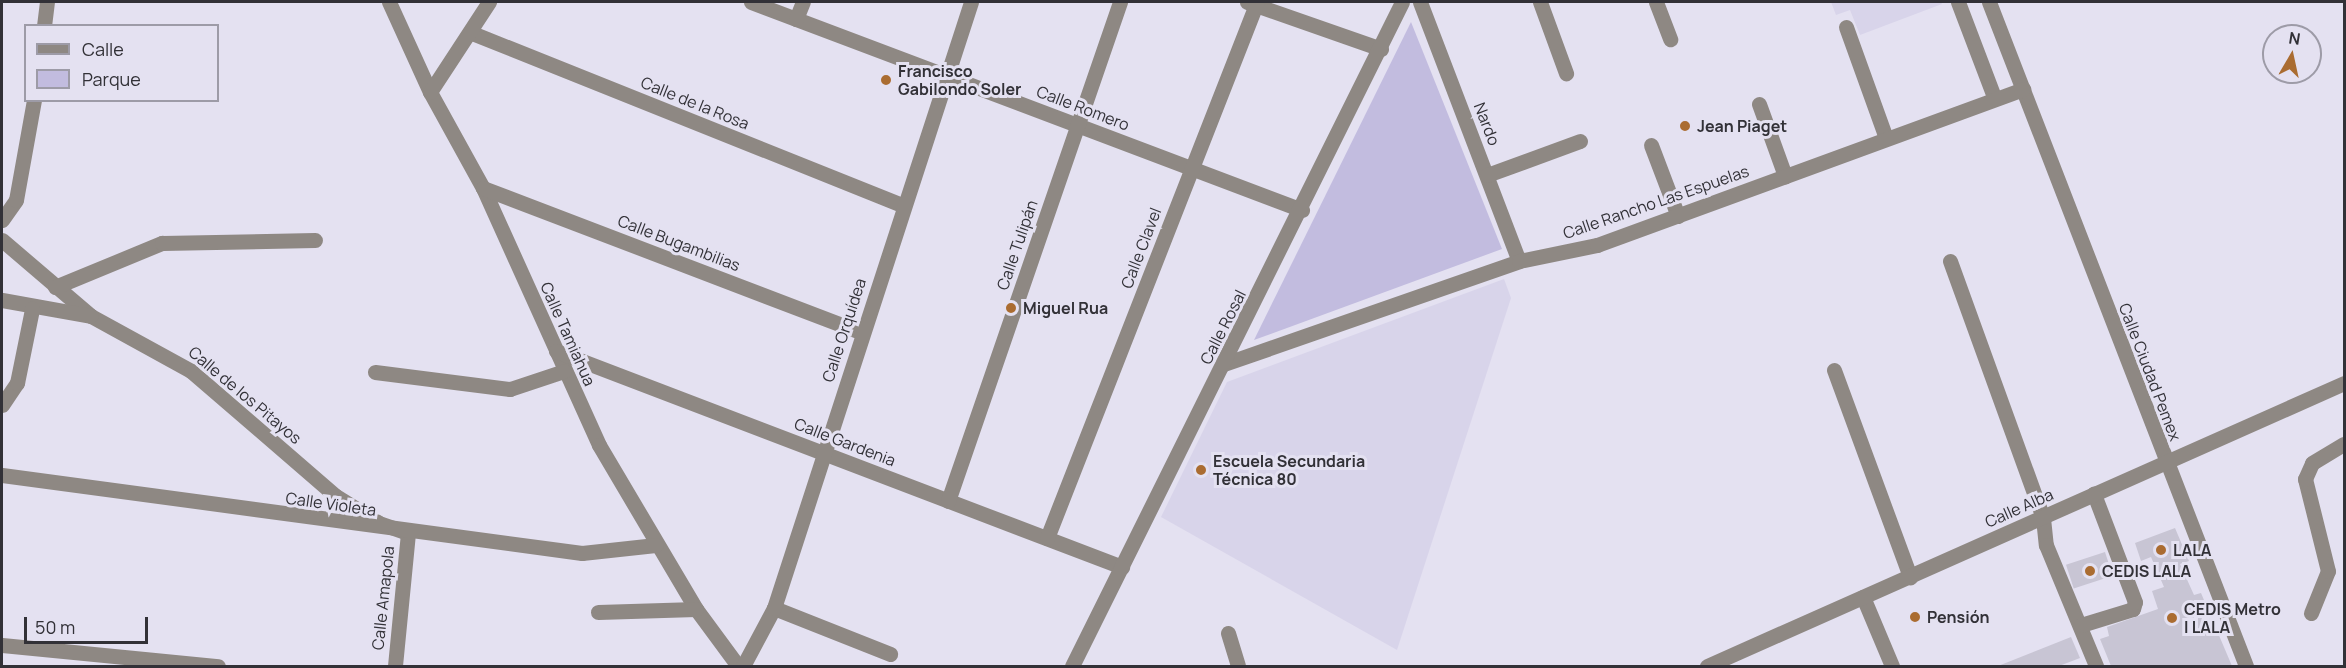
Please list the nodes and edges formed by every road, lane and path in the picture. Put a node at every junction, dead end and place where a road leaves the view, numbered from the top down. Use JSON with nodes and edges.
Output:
{"nodes":[{"id":1,"x":47,"y":2,"type":"edge"},
{"id":2,"x":389,"y":2,"type":"edge"},
{"id":3,"x":489,"y":2,"type":"edge"},
{"id":4,"x":751,"y":2,"type":"edge"},
{"id":5,"x":803,"y":2,"type":"edge"},
{"id":6,"x":971,"y":2,"type":"edge"},
{"id":7,"x":1120,"y":2,"type":"edge"},
{"id":8,"x":1253,"y":2,"type":"edge"},
{"id":9,"x":1402,"y":2,"type":"edge"},
{"id":10,"x":1420,"y":2,"type":"edge"},
{"id":11,"x":1540,"y":2,"type":"edge"},
{"id":12,"x":1656,"y":2,"type":"edge"},
{"id":13,"x":1958,"y":2,"type":"edge"},
{"id":14,"x":1989,"y":2,"type":"edge"},
{"id":15,"x":796,"y":19,"type":"junction"},
{"id":16,"x":44,"y":24,"type":"edge"},
{"id":17,"x":1846,"y":27,"type":"dead end"},
{"id":18,"x":472,"y":33,"type":"junction"},
{"id":19,"x":1670,"y":39,"type":"dead end"},
{"id":20,"x":1381,"y":49,"type":"junction"},
{"id":21,"x":1566,"y":73,"type":"dead end"},
{"id":22,"x":946,"y":75,"type":"junction"},
{"id":23,"x":2023,"y":89,"type":"junction"},
{"id":24,"x":430,"y":92,"type":"junction"},
{"id":25,"x":1994,"y":97,"type":"junction"},
{"id":26,"x":34,"y":102,"type":"edge"},
{"id":27,"x":1759,"y":104,"type":"dead end"},
{"id":28,"x":1077,"y":125,"type":"junction"},
{"id":29,"x":1886,"y":138,"type":"junction"},
{"id":30,"x":1580,"y":141,"type":"dead end"},
{"id":31,"x":1652,"y":145,"type":"dead end"},
{"id":32,"x":1191,"y":168,"type":"junction"},
{"id":33,"x":1487,"y":175,"type":"junction"},
{"id":34,"x":1785,"y":176,"type":"junction"},
{"id":35,"x":483,"y":188,"type":"junction"},
{"id":36,"x":904,"y":206,"type":"junction"},
{"id":37,"x":1302,"y":210,"type":"junction"},
{"id":38,"x":1678,"y":216,"type":"junction"},
{"id":39,"x":2,"y":220,"type":"edge"},
{"id":40,"x":2,"y":240,"type":"edge"},
{"id":41,"x":315,"y":240,"type":"dead end"},
{"id":42,"x":1519,"y":261,"type":"junction"},
{"id":43,"x":1950,"y":261,"type":"dead end"},
{"id":44,"x":55,"y":287,"type":"junction"},
{"id":45,"x":2,"y":300,"type":"edge"},
{"id":46,"x":32,"y":309,"type":"junction"},
{"id":47,"x":91,"y":316,"type":"junction"},
{"id":48,"x":862,"y":333,"type":"junction"},
{"id":49,"x":555,"y":351,"type":"junction"},
{"id":50,"x":1224,"y":364,"type":"junction"},
{"id":51,"x":1834,"y":370,"type":"dead end"},
{"id":52,"x":564,"y":371,"type":"junction"},
{"id":53,"x":375,"y":372,"type":"dead end"},
{"id":54,"x":2344,"y":383,"type":"edge"},
{"id":55,"x":2,"y":405,"type":"edge"},
{"id":56,"x":2344,"y":444,"type":"edge"},
{"id":57,"x":823,"y":453,"type":"junction"},
{"id":58,"x":2165,"y":463,"type":"junction"},
{"id":59,"x":2,"y":476,"type":"edge"},
{"id":60,"x":2094,"y":494,"type":"junction"},
{"id":61,"x":948,"y":501,"type":"junction"},
{"id":62,"x":2043,"y":518,"type":"junction"},
{"id":63,"x":408,"y":533,"type":"junction"},
{"id":64,"x":1047,"y":538,"type":"junction"},
{"id":65,"x":656,"y":545,"type":"junction"},
{"id":66,"x":1122,"y":567,"type":"junction"},
{"id":67,"x":1910,"y":576,"type":"junction"},
{"id":68,"x":1863,"y":597,"type":"junction"},
{"id":69,"x":774,"y":608,"type":"junction"},
{"id":70,"x":696,"y":609,"type":"junction"},
{"id":71,"x":598,"y":612,"type":"dead end"},
{"id":72,"x":2312,"y":613,"type":"dead end"},
{"id":73,"x":2080,"y":625,"type":"junction"},
{"id":74,"x":1227,"y":633,"type":"dead end"},
{"id":75,"x":2,"y":645,"type":"edge"},
{"id":76,"x":890,"y":654,"type":"dead end"},
{"id":77,"x":94,"y":660,"type":"edge"},
{"id":78,"x":218,"y":666,"type":"edge"},
{"id":79,"x":395,"y":666,"type":"edge"},
{"id":80,"x":738,"y":666,"type":"edge"},
{"id":81,"x":743,"y":666,"type":"edge"},
{"id":82,"x":1072,"y":666,"type":"edge"},
{"id":83,"x":1238,"y":666,"type":"edge"},
{"id":84,"x":1707,"y":666,"type":"edge"},
{"id":85,"x":1892,"y":666,"type":"edge"},
{"id":86,"x":2096,"y":666,"type":"edge"},
{"id":87,"x":2246,"y":666,"type":"edge"}],
"edges":[{"from":1,"to":16,"type":"street"},
{"from":2,"to":24,"type":"street","name":"Calle Tamiahua"},
{"from":3,"to":18,"type":"street"},
{"from":4,"to":15,"type":"street","name":"Calle Romero"},
{"from":5,"to":15,"type":"street"},
{"from":6,"to":22,"type":"street","name":"Calle Orquídea"},
{"from":7,"to":28,"type":"street","name":"Calle Tulipán"},
{"from":8,"to":20,"type":"street"},
{"from":8,"to":32,"type":"street","name":"Calle Clavel"},
{"from":9,"to":20,"type":"street","name":"Calle Rosal"},
{"from":10,"to":33,"type":"street","name":"Nardo"},
{"from":11,"to":21,"type":"street"},
{"from":12,"to":19,"type":"street"},
{"from":13,"to":25,"type":"street"},
{"from":14,"to":23,"type":"street","name":"Calle Ciudad Pemex"},
{"from":15,"to":22,"type":"street","name":"Calle Romero"},
{"from":17,"to":29,"type":"street"},
{"from":18,"to":24,"type":"street"},
{"from":18,"to":36,"type":"street","name":"Calle de la Rosa"},
{"from":20,"to":37,"type":"street","name":"Calle Rosal"},
{"from":22,"to":28,"type":"street","name":"Calle Romero"},
{"from":22,"to":36,"type":"street","name":"Calle Orquídea"},
{"from":23,"to":25,"type":"street"},
{"from":23,"to":58,"type":"street","name":"Calle Ciudad Pemex"},
{"from":24,"to":35,"type":"street","name":"Calle Tamiahua"},
{"from":25,"to":29,"type":"street","name":"Calle Rancho Las Espuelas"},
{"from":26,"to":39,"type":"street"},
{"from":27,"to":34,"type":"street"},
{"from":28,"to":32,"type":"street","name":"Calle Romero"},
{"from":28,"to":61,"type":"street","name":"Calle Tulipán"},
{"from":29,"to":34,"type":"street","name":"Calle Rancho Las Espuelas"},
{"from":30,"to":33,"type":"street"},
{"from":31,"to":38,"type":"street"},
{"from":32,"to":37,"type":"street","name":"Calle Romero"},
{"from":32,"to":64,"type":"street","name":"Calle Clavel"},
{"from":33,"to":42,"type":"street","name":"Nardo"},
{"from":34,"to":38,"type":"street","name":"Calle Rancho Las Espuelas"},
{"from":35,"to":48,"type":"street","name":"Calle Bugambilias"},
{"from":35,"to":49,"type":"street","name":"Calle Tamiahua"},
{"from":36,"to":48,"type":"street","name":"Calle Orquídea"},
{"from":37,"to":50,"type":"street","name":"Calle Rosal"},
{"from":38,"to":42,"type":"street","name":"Calle Rancho Las Espuelas"},
{"from":40,"to":44,"type":"street","name":"Calle de los Pitayos"},
{"from":41,"to":44,"type":"street"},
{"from":42,"to":50,"type":"street","name":"Calle Rancho Las Espuelas"},
{"from":43,"to":62,"type":"street"},
{"from":44,"to":47,"type":"street","name":"Calle de los Pitayos"},
{"from":45,"to":46,"type":"street"},
{"from":46,"to":47,"type":"street"},
{"from":46,"to":55,"type":"street"},
{"from":47,"to":63,"type":"street","name":"Calle de los Pitayos"},
{"from":48,"to":57,"type":"street","name":"Calle Orquídea"},
{"from":49,"to":52,"type":"street","name":"Calle Tamiahua"},
{"from":49,"to":57,"type":"street","name":"Calle Gardenia"},
{"from":50,"to":66,"type":"street","name":"Calle Rosal"},
{"from":51,"to":67,"type":"street"},
{"from":52,"to":53,"type":"street"},
{"from":52,"to":65,"type":"street","name":"Calle Tamiahua"},
{"from":54,"to":58,"type":"street","name":"Calle Alba"},
{"from":56,"to":72,"type":"street"},
{"from":57,"to":61,"type":"street","name":"Calle Gardenia"},
{"from":57,"to":69,"type":"street","name":"Calle Orquídea"},
{"from":58,"to":60,"type":"street","name":"Calle Alba"},
{"from":58,"to":87,"type":"street","name":"Calle Ciudad Pemex"},
{"from":59,"to":63,"type":"street","name":"Calle Violeta"},
{"from":60,"to":62,"type":"street","name":"Calle Alba"},
{"from":60,"to":73,"type":"street"},
{"from":61,"to":64,"type":"street","name":"Calle Gardenia"},
{"from":62,"to":67,"type":"street","name":"Calle Alba"},
{"from":62,"to":73,"type":"street"},
{"from":63,"to":65,"type":"street","name":"Calle Violeta"},
{"from":63,"to":79,"type":"street","name":"Calle Amapola"},
{"from":64,"to":66,"type":"street","name":"Calle Gardenia"},
{"from":65,"to":70,"type":"street","name":"Calle Tamiahua"},
{"from":66,"to":82,"type":"street","name":"Calle Rosal"},
{"from":67,"to":68,"type":"street","name":"Calle Alba"},
{"from":68,"to":84,"type":"street","name":"Calle Alba"},
{"from":68,"to":85,"type":"street"},
{"from":69,"to":76,"type":"street"},
{"from":69,"to":81,"type":"street","name":"Calle Orquídea"},
{"from":70,"to":71,"type":"street"},
{"from":70,"to":80,"type":"street","name":"Calle Tamiahua"},
{"from":73,"to":86,"type":"street"},
{"from":74,"to":83,"type":"street"},
{"from":75,"to":77,"type":"street"},
{"from":77,"to":78,"type":"street"}]}
